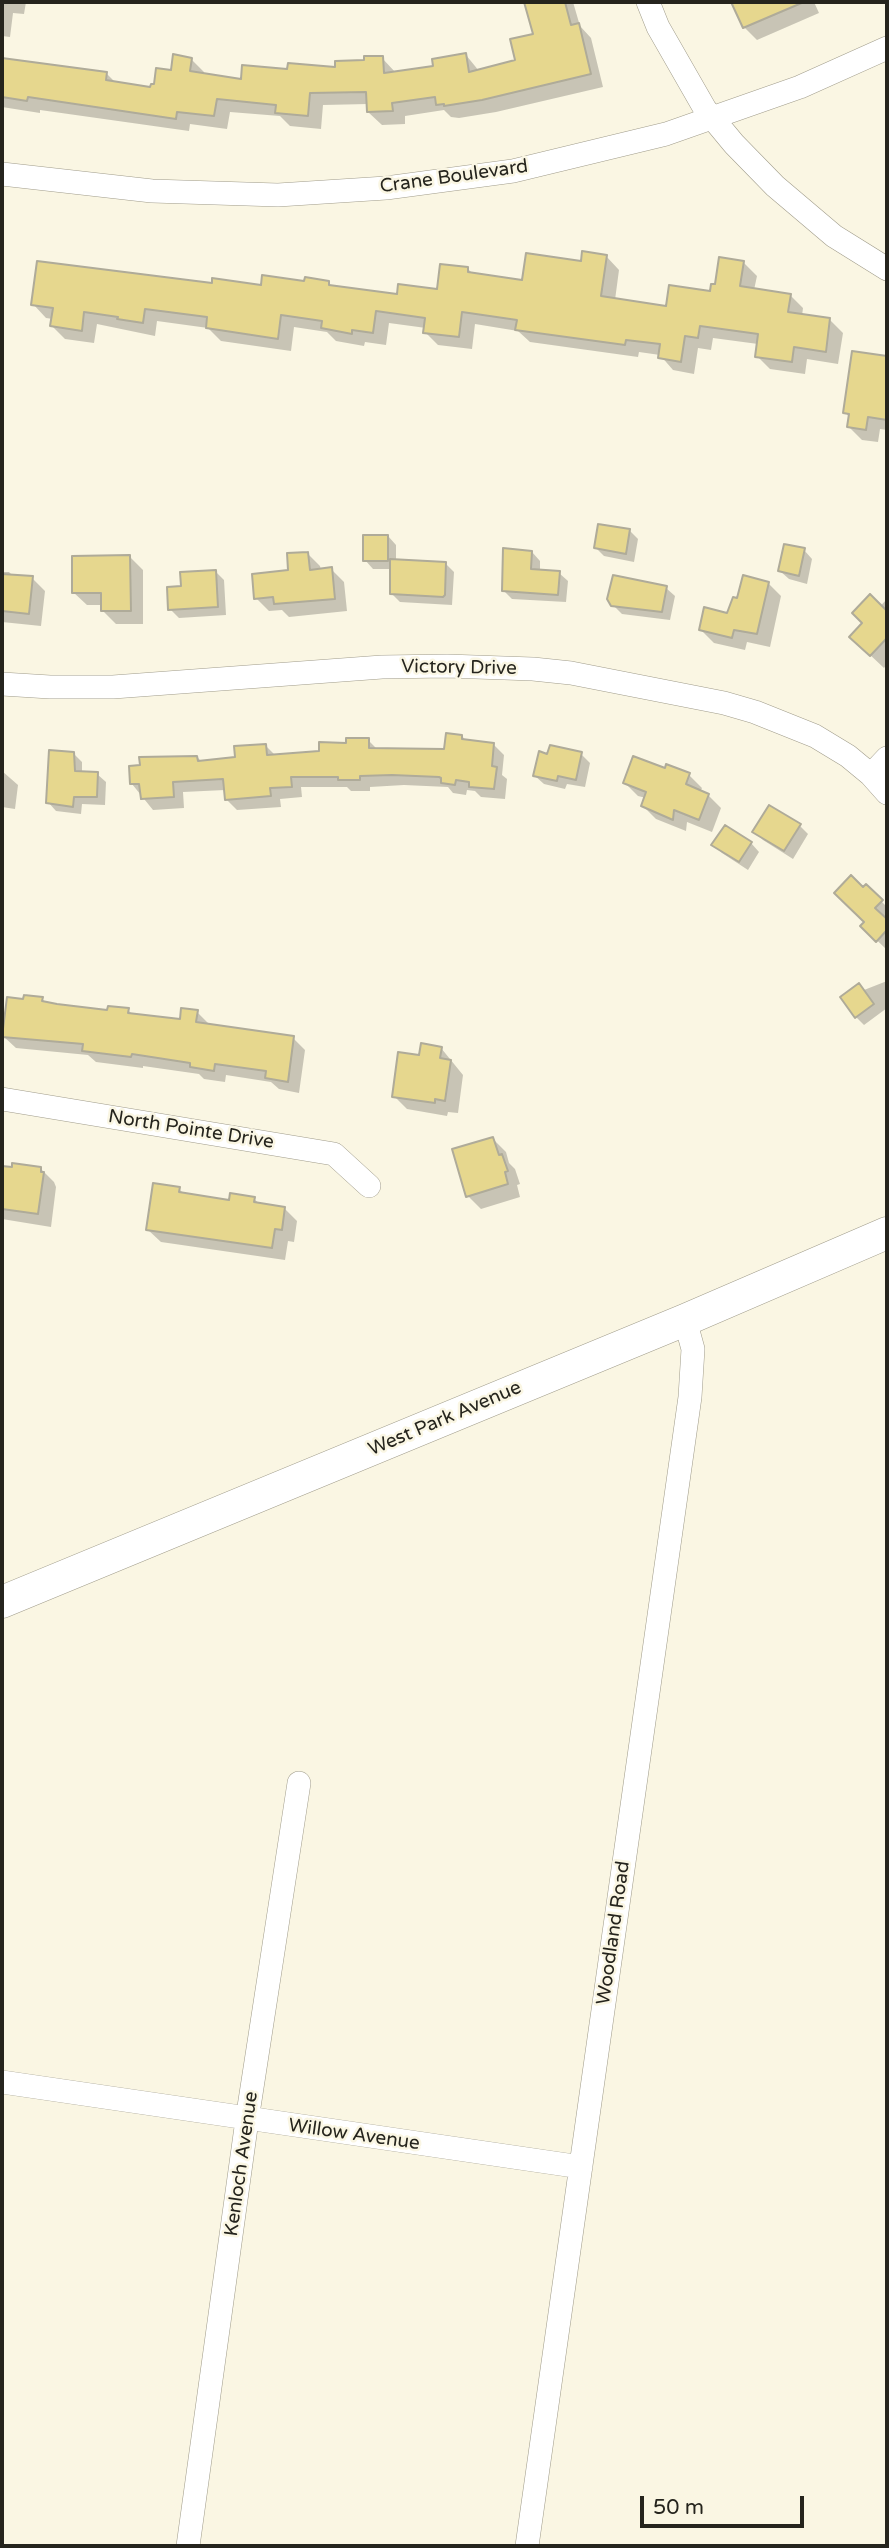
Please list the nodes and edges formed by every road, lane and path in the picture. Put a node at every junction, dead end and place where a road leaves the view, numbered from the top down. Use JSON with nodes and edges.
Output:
{"nodes":[{"id":1,"x":648,"y":2,"type":"edge"},
{"id":2,"x":887,"y":48,"type":"edge"},
{"id":3,"x":713,"y":118,"type":"junction"},
{"id":4,"x":2,"y":174,"type":"edge"},
{"id":5,"x":887,"y":269,"type":"edge"},
{"id":6,"x":2,"y":684,"type":"edge"},
{"id":7,"x":887,"y":758,"type":"edge"},
{"id":8,"x":871,"y":775,"type":"junction"},
{"id":9,"x":887,"y":793,"type":"edge"},
{"id":10,"x":2,"y":1099,"type":"edge"},
{"id":11,"x":369,"y":1185,"type":"dead end"},
{"id":12,"x":887,"y":1233,"type":"edge"},
{"id":13,"x":685,"y":1321,"type":"junction"},
{"id":14,"x":2,"y":1602,"type":"edge"},
{"id":15,"x":299,"y":1783,"type":"dead end"},
{"id":16,"x":2,"y":2082,"type":"edge"},
{"id":17,"x":247,"y":2120,"type":"junction"},
{"id":18,"x":581,"y":2167,"type":"junction"},
{"id":19,"x":188,"y":2546,"type":"edge"},
{"id":20,"x":527,"y":2546,"type":"edge"}],
"edges":[{"from":1,"to":3,"type":"street"},
{"from":2,"to":3,"type":"street","name":"Crane Boulevard"},
{"from":3,"to":4,"type":"street","name":"Crane Boulevard"},
{"from":3,"to":5,"type":"street"},
{"from":6,"to":8,"type":"street","name":"Victory Drive"},
{"from":7,"to":8,"type":"street"},
{"from":8,"to":9,"type":"street","name":"Victory Drive"},
{"from":10,"to":11,"type":"street","name":"North Pointe Drive"},
{"from":12,"to":13,"type":"main road","name":"West Park Avenue"},
{"from":13,"to":14,"type":"main road","name":"West Park Avenue"},
{"from":13,"to":18,"type":"street","name":"Woodland Road"},
{"from":15,"to":17,"type":"street","name":"Kenloch Avenue"},
{"from":16,"to":17,"type":"street","name":"Willow Avenue"},
{"from":17,"to":18,"type":"street","name":"Willow Avenue"},
{"from":17,"to":19,"type":"street","name":"Kenloch Avenue"},
{"from":18,"to":20,"type":"street","name":"Woodland Road"}]}
